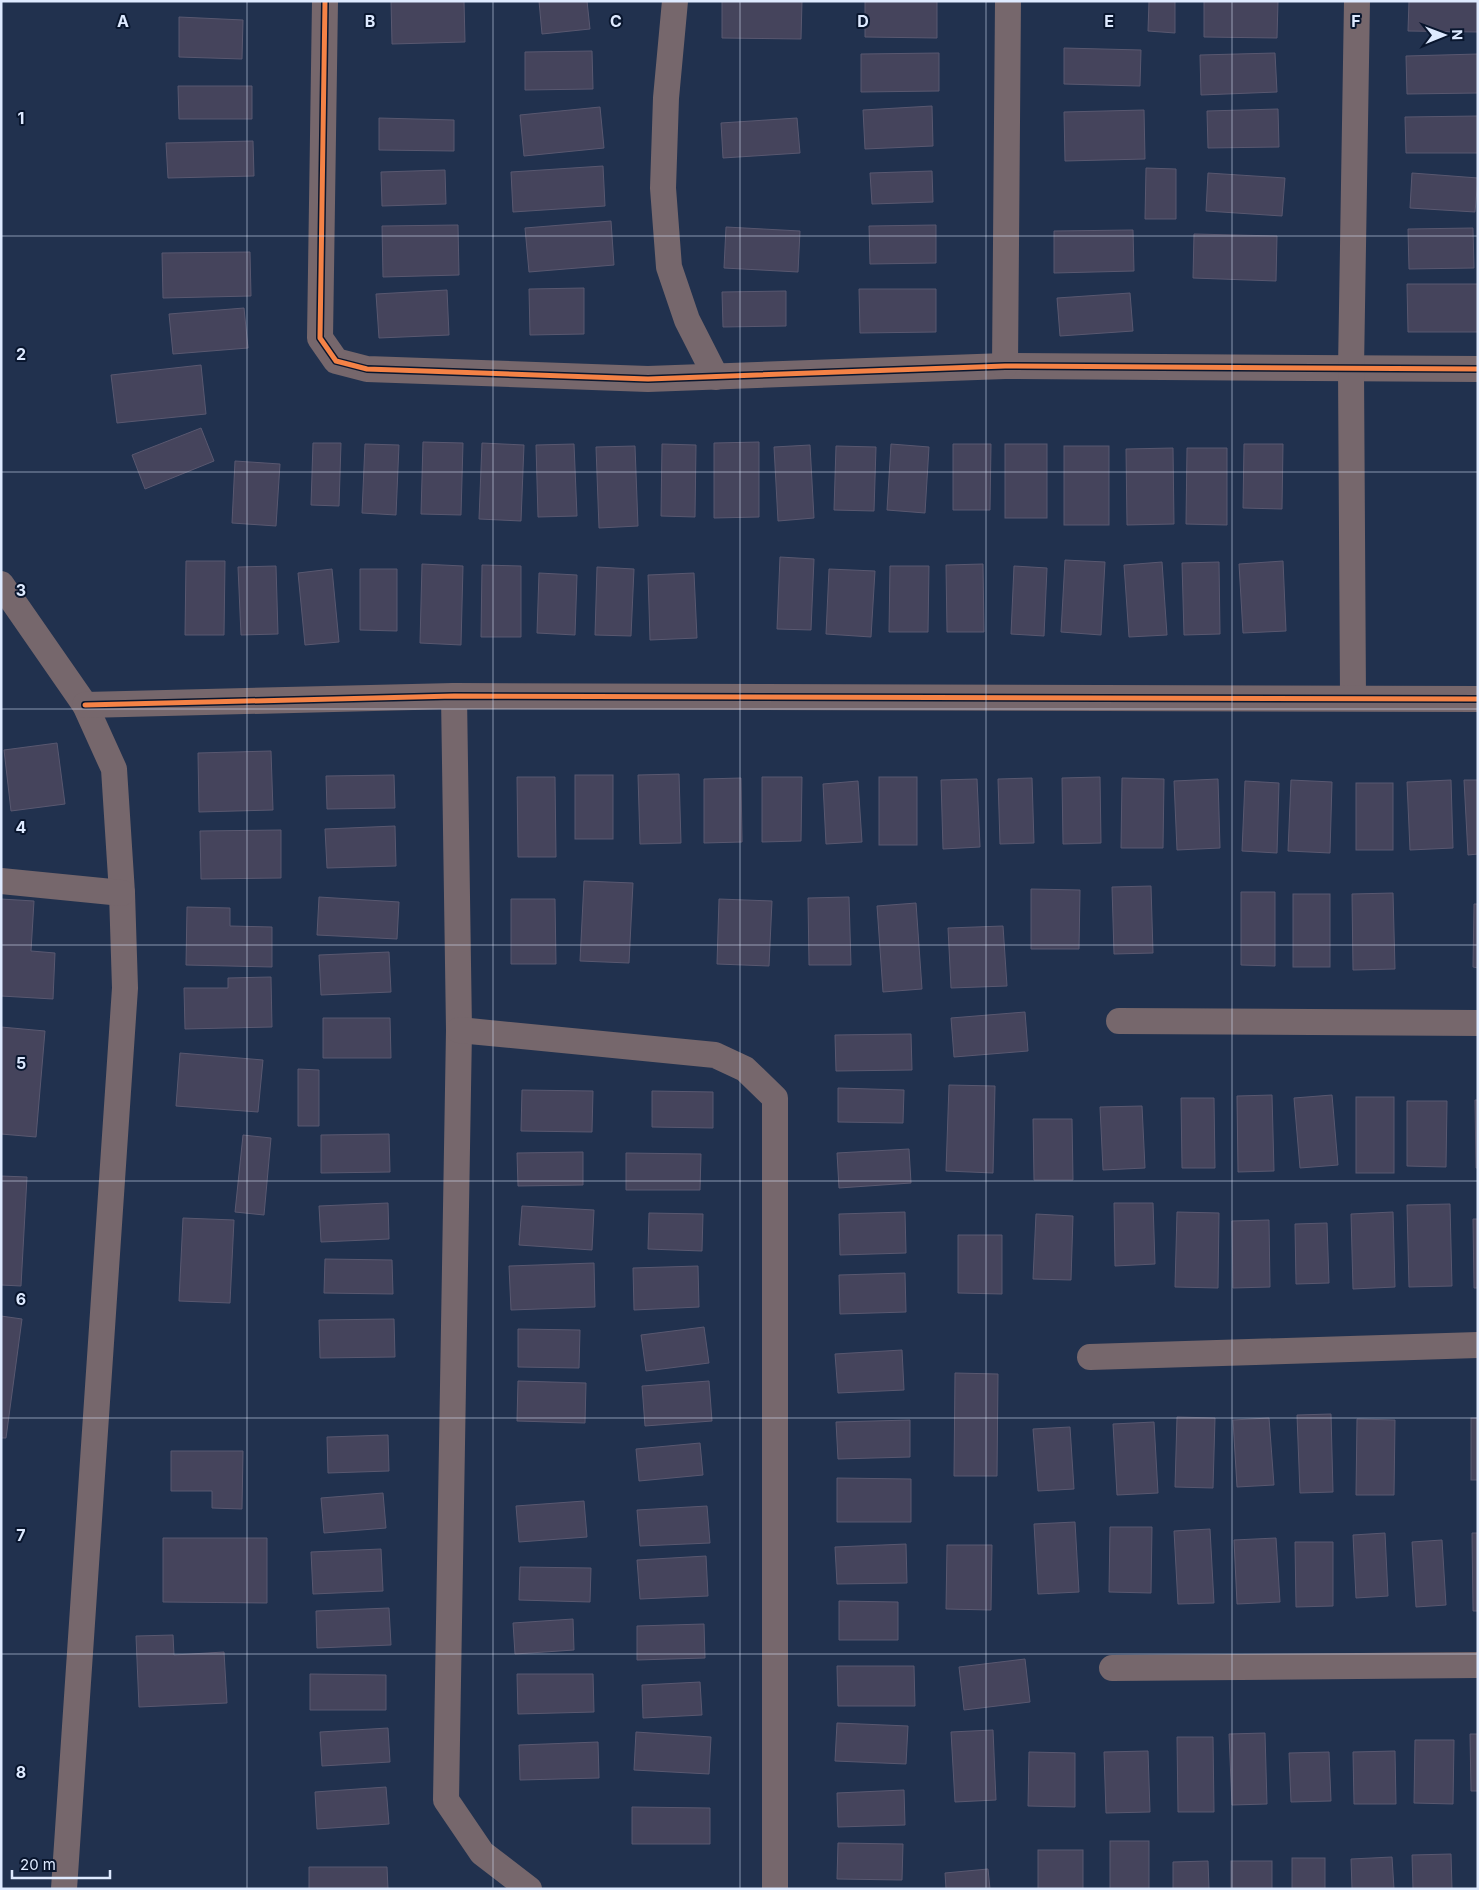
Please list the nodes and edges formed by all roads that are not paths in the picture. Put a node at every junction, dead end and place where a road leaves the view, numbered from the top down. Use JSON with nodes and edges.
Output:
{"nodes":[{"id":1,"x":325,"y":1,"type":"edge"},
{"id":2,"x":675,"y":1,"type":"edge"},
{"id":3,"x":1008,"y":1,"type":"edge"},
{"id":4,"x":1357,"y":1,"type":"edge"},
{"id":5,"x":1006,"y":366,"type":"junction"},
{"id":6,"x":1351,"y":369,"type":"junction"},
{"id":7,"x":1478,"y":369,"type":"edge"},
{"id":8,"x":716,"y":377,"type":"junction"},
{"id":9,"x":1,"y":584,"type":"edge"},
{"id":10,"x":454,"y":696,"type":"junction"},
{"id":11,"x":1353,"y":697,"type":"junction"},
{"id":12,"x":1478,"y":699,"type":"edge"},
{"id":13,"x":85,"y":705,"type":"junction"},
{"id":14,"x":1,"y":881,"type":"edge"},
{"id":15,"x":122,"y":893,"type":"junction"},
{"id":16,"x":1119,"y":1021,"type":"dead end"},
{"id":17,"x":1478,"y":1023,"type":"edge"},
{"id":18,"x":460,"y":1030,"type":"junction"},
{"id":19,"x":1478,"y":1345,"type":"edge"},
{"id":20,"x":1090,"y":1357,"type":"dead end"},
{"id":21,"x":1478,"y":1665,"type":"edge"},
{"id":22,"x":1112,"y":1668,"type":"dead end"},
{"id":23,"x":64,"y":1889,"type":"edge"},
{"id":24,"x":529,"y":1889,"type":"edge"},
{"id":25,"x":775,"y":1889,"type":"edge"}],
"edges":[{"from":1,"to":8,"type":"street"},
{"from":2,"to":8,"type":"street"},
{"from":3,"to":5,"type":"street"},
{"from":4,"to":6,"type":"street"},
{"from":5,"to":6,"type":"street"},
{"from":5,"to":8,"type":"street"},
{"from":6,"to":7,"type":"street"},
{"from":6,"to":11,"type":"street"},
{"from":9,"to":13,"type":"street"},
{"from":10,"to":11,"type":"street"},
{"from":10,"to":13,"type":"street"},
{"from":10,"to":18,"type":"street"},
{"from":11,"to":12,"type":"street"},
{"from":13,"to":15,"type":"street"},
{"from":14,"to":15,"type":"street"},
{"from":15,"to":23,"type":"street"},
{"from":16,"to":17,"type":"street"},
{"from":18,"to":24,"type":"street"},
{"from":18,"to":25,"type":"street"},
{"from":19,"to":20,"type":"street"},
{"from":21,"to":22,"type":"street"}]}
